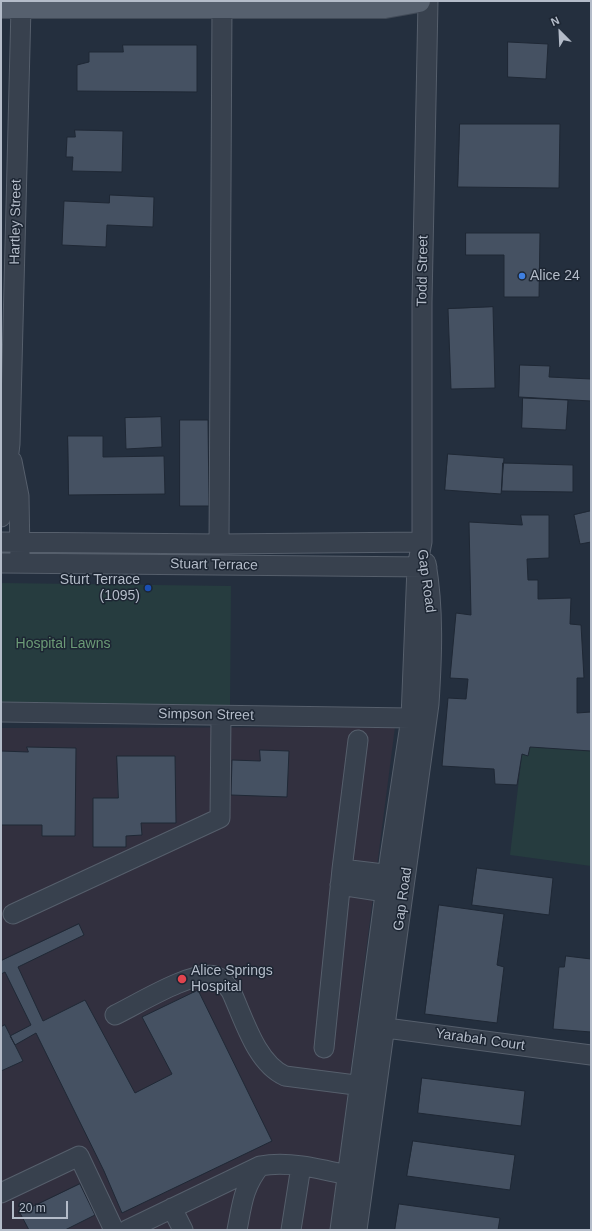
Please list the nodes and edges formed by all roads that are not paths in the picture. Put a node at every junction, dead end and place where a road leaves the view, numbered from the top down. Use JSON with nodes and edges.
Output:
{"nodes":[{"id":1,"x":419,"y":1,"type":"edge"},
{"id":2,"x":428,"y":1,"type":"edge"},
{"id":3,"x":15,"y":5,"type":"edge"},
{"id":4,"x":222,"y":6,"type":"junction"},
{"id":5,"x":10,"y":444,"type":"junction"},
{"id":6,"x":1,"y":518,"type":"edge"},
{"id":7,"x":1,"y":542,"type":"edge"},
{"id":8,"x":422,"y":542,"type":"junction"},
{"id":9,"x":20,"y":543,"type":"junction"},
{"id":10,"x":219,"y":544,"type":"junction"},
{"id":11,"x":1,"y":563,"type":"edge"},
{"id":12,"x":20,"y":563,"type":"junction"},
{"id":13,"x":422,"y":567,"type":"junction"},
{"id":14,"x":1,"y":712,"type":"edge"},
{"id":15,"x":221,"y":716,"type":"junction"},
{"id":16,"x":411,"y":718,"type":"junction"},
{"id":17,"x":358,"y":740,"type":"dead end"},
{"id":18,"x":341,"y":877,"type":"junction"},
{"id":19,"x":396,"y":884,"type":"junction"},
{"id":20,"x":13,"y":914,"type":"dead end"},
{"id":21,"x":115,"y":1015,"type":"dead end"},
{"id":22,"x":376,"y":1027,"type":"junction"},
{"id":23,"x":324,"y":1048,"type":"dead end"},
{"id":24,"x":591,"y":1055,"type":"edge"},
{"id":25,"x":368,"y":1087,"type":"junction"},
{"id":26,"x":260,"y":1166,"type":"junction"},
{"id":27,"x":301,"y":1166,"type":"junction"},
{"id":28,"x":356,"y":1177,"type":"junction"},
{"id":29,"x":1,"y":1193,"type":"edge"},
{"id":30,"x":172,"y":1208,"type":"junction"},
{"id":31,"x":135,"y":1228,"type":"edge"},
{"id":32,"x":114,"y":1230,"type":"edge"},
{"id":33,"x":183,"y":1230,"type":"edge"},
{"id":34,"x":237,"y":1230,"type":"edge"},
{"id":35,"x":291,"y":1230,"type":"edge"},
{"id":36,"x":340,"y":1230,"type":"edge"},
{"id":37,"x":357,"y":1230,"type":"edge"}],
"edges":[{"from":1,"to":4,"type":"main road"},
{"from":2,"to":8,"type":"street","name":"Todd Street"},
{"from":3,"to":4,"type":"main road"},
{"from":3,"to":5,"type":"street","name":"Hartley Street"},
{"from":4,"to":10,"type":"street"},
{"from":5,"to":6,"type":"street","name":"Hartley Street"},
{"from":5,"to":9,"type":"street","name":"Hartley Street"},
{"from":7,"to":9,"type":"street","name":"Stuart Terrace"},
{"from":8,"to":10,"type":"street","name":"Stuart Terrace"},
{"from":8,"to":13,"type":"street","name":"Gap Road"},
{"from":9,"to":10,"type":"street","name":"Stuart Terrace"},
{"from":9,"to":12,"type":"street","name":"Hartley Street"},
{"from":11,"to":12,"type":"street","name":"Stuart Terrace"},
{"from":12,"to":13,"type":"street","name":"Stuart Terrace"},
{"from":13,"to":16,"type":"street","name":"Gap Road"},
{"from":13,"to":19,"type":"street","name":"Gap Road"},
{"from":14,"to":15,"type":"street","name":"Simpson Street"},
{"from":15,"to":16,"type":"street","name":"Simpson Street"},
{"from":15,"to":20,"type":"street"},
{"from":16,"to":19,"type":"street","name":"Gap Road"},
{"from":17,"to":18,"type":"street"},
{"from":18,"to":19,"type":"street"},
{"from":18,"to":23,"type":"street"},
{"from":19,"to":22,"type":"street","name":"Gap Road"},
{"from":21,"to":25,"type":"street"},
{"from":22,"to":24,"type":"street","name":"Yarabah Court"},
{"from":22,"to":25,"type":"street","name":"Gap Road"},
{"from":25,"to":28,"type":"street","name":"Gap Road"},
{"from":26,"to":27,"type":"street"},
{"from":26,"to":30,"type":"street"},
{"from":26,"to":34,"type":"street"},
{"from":27,"to":28,"type":"street"},
{"from":27,"to":35,"type":"street"},
{"from":28,"to":36,"type":"street","name":"Gap Road"},
{"from":28,"to":37,"type":"street","name":"Gap Road"},
{"from":29,"to":32,"type":"street"},
{"from":30,"to":31,"type":"street"},
{"from":30,"to":33,"type":"street"}]}
